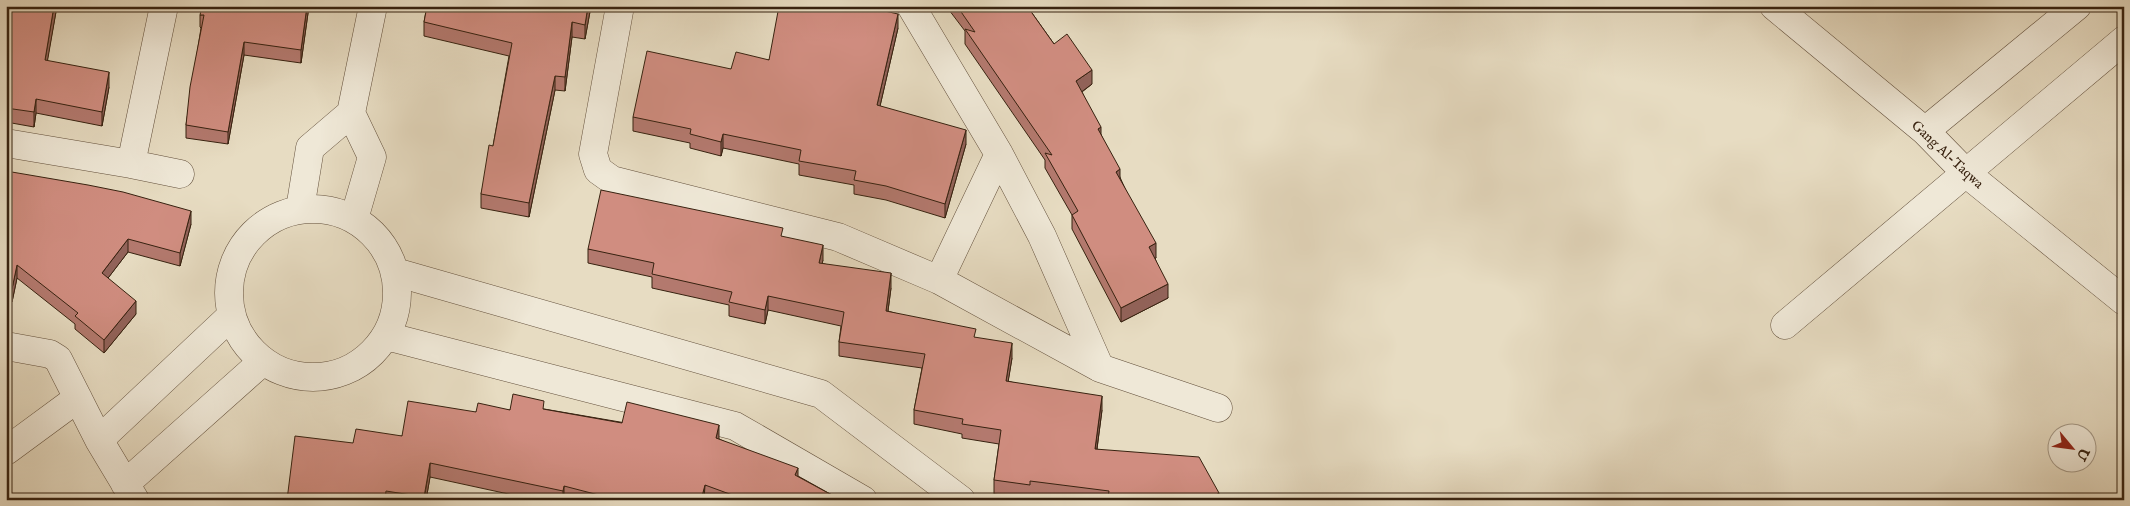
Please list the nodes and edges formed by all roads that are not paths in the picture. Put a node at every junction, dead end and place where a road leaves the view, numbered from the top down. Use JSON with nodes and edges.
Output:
{"nodes":[{"id":1,"x":164,"y":6,"type":"edge"},
{"id":2,"x":373,"y":6,"type":"edge"},
{"id":3,"x":620,"y":6,"type":"edge"},
{"id":4,"x":911,"y":6,"type":"edge"},
{"id":5,"x":1774,"y":6,"type":"edge"},
{"id":6,"x":2077,"y":6,"type":"edge"},
{"id":7,"x":2124,"y":40,"type":"edge"},
{"id":8,"x":350,"y":112,"type":"junction"},
{"id":9,"x":1925,"y":131,"type":"junction"},
{"id":10,"x":6,"y":143,"type":"edge"},
{"id":11,"x":999,"y":154,"type":"junction"},
{"id":12,"x":131,"y":164,"type":"junction"},
{"id":13,"x":180,"y":174,"type":"dead end"},
{"id":14,"x":1967,"y":174,"type":"junction"},
{"id":15,"x":300,"y":209,"type":"junction"},
{"id":16,"x":354,"y":219,"type":"junction"},
{"id":17,"x":395,"y":272,"type":"junction"},
{"id":18,"x":939,"y":280,"type":"junction"},
{"id":19,"x":2124,"y":300,"type":"edge"},
{"id":20,"x":230,"y":316,"type":"junction"},
{"id":21,"x":1785,"y":325,"type":"dead end"},
{"id":22,"x":386,"y":336,"type":"junction"},
{"id":23,"x":6,"y":346,"type":"edge"},
{"id":24,"x":262,"y":362,"type":"junction"},
{"id":25,"x":1100,"y":368,"type":"junction"},
{"id":26,"x":78,"y":398,"type":"junction"},
{"id":27,"x":1218,"y":408,"type":"dead end"},
{"id":28,"x":99,"y":440,"type":"junction"},
{"id":29,"x":6,"y":451,"type":"edge"},
{"id":30,"x":130,"y":492,"type":"edge"},
{"id":31,"x":863,"y":500,"type":"edge"},
{"id":32,"x":961,"y":500,"type":"edge"}],
"edges":[{"from":1,"to":12,"type":"street"},
{"from":2,"to":8,"type":"street"},
{"from":3,"to":18,"type":"street"},
{"from":4,"to":11,"type":"street"},
{"from":5,"to":9,"type":"street","name":"Gang Al-Taqwa"},
{"from":6,"to":9,"type":"street"},
{"from":7,"to":14,"type":"street"},
{"from":8,"to":15,"type":"street"},
{"from":8,"to":16,"type":"street"},
{"from":9,"to":14,"type":"street","name":"Gang Al-Taqwa"},
{"from":10,"to":12,"type":"street"},
{"from":11,"to":18,"type":"street"},
{"from":11,"to":25,"type":"street"},
{"from":12,"to":13,"type":"street"},
{"from":14,"to":19,"type":"street","name":"Gang Al-Taqwa"},
{"from":14,"to":21,"type":"street"},
{"from":15,"to":16,"type":"street"},
{"from":15,"to":20,"type":"street"},
{"from":16,"to":17,"type":"street"},
{"from":17,"to":22,"type":"street"},
{"from":17,"to":32,"type":"street"},
{"from":18,"to":25,"type":"street"},
{"from":20,"to":24,"type":"street"},
{"from":20,"to":28,"type":"street"},
{"from":22,"to":24,"type":"street"},
{"from":22,"to":31,"type":"street"},
{"from":23,"to":26,"type":"street"},
{"from":24,"to":30,"type":"street"},
{"from":25,"to":27,"type":"street"},
{"from":26,"to":28,"type":"street"},
{"from":26,"to":29,"type":"street"},
{"from":28,"to":30,"type":"street"}]}
